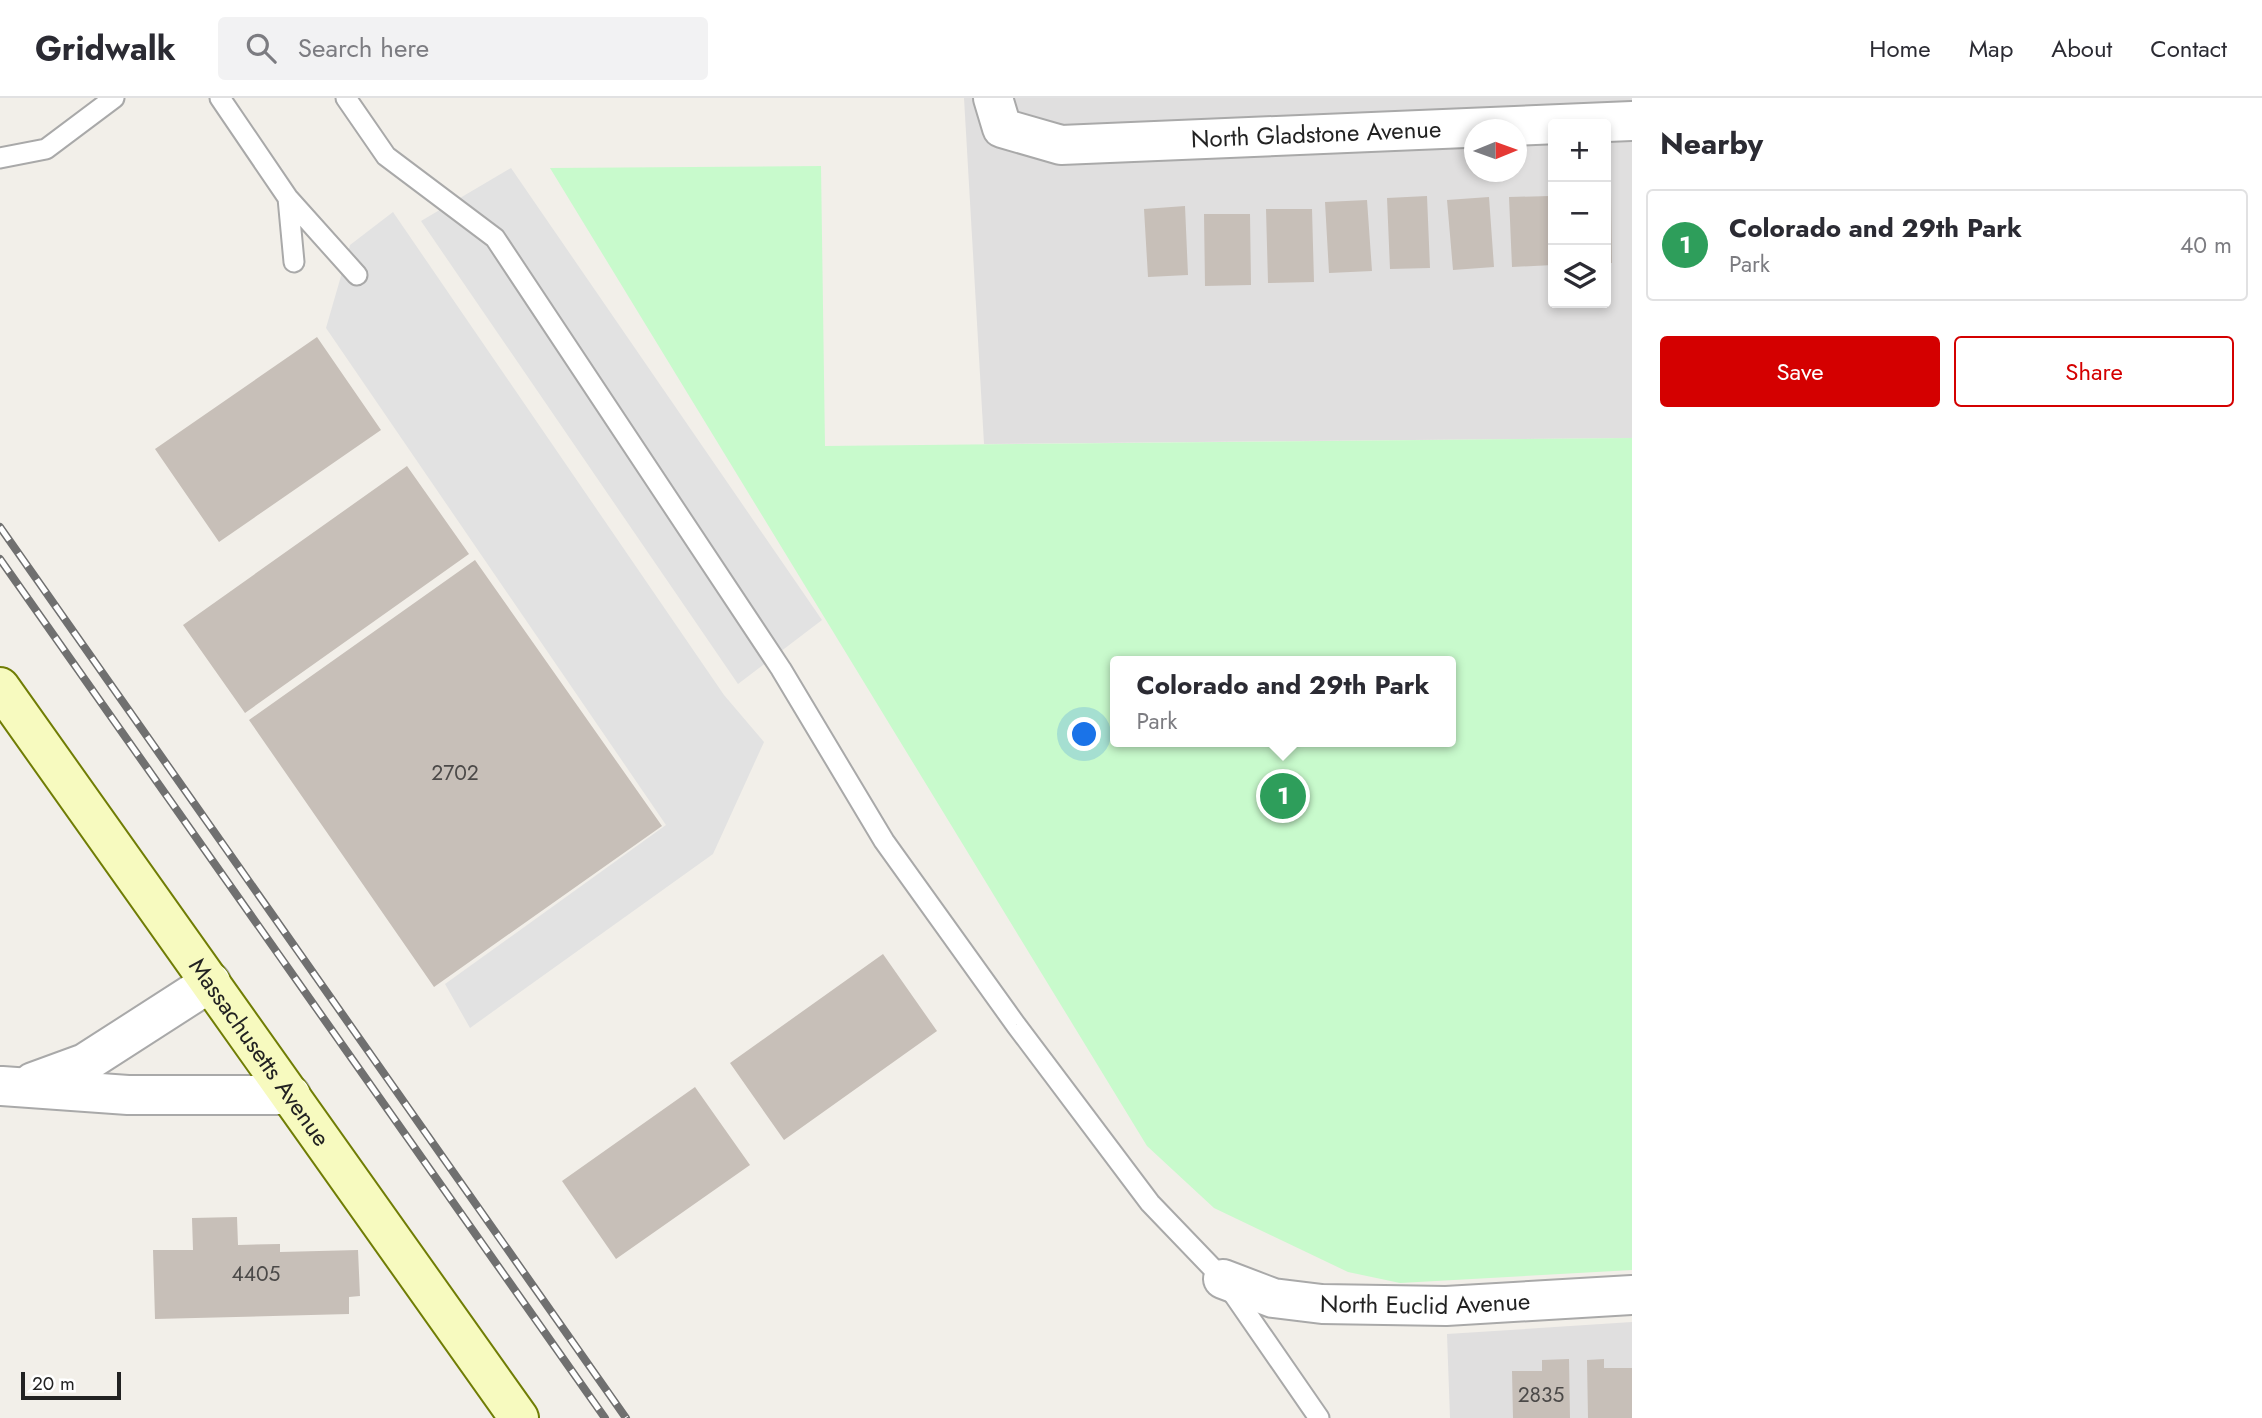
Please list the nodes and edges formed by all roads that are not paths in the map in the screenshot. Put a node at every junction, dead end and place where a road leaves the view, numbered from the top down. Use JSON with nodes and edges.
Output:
{"nodes":[{"id":1,"x":114,"y":98,"type":"edge"},
{"id":2,"x":220,"y":98,"type":"edge"},
{"id":3,"x":346,"y":98,"type":"edge"},
{"id":4,"x":998,"y":113,"type":"edge"},
{"id":5,"x":1632,"y":121,"type":"edge"},
{"id":6,"x":0,"y":158,"type":"edge"},
{"id":7,"x":288,"y":198,"type":"junction"},
{"id":8,"x":294,"y":262,"type":"dead end"},
{"id":9,"x":357,"y":275,"type":"dead end"},
{"id":10,"x":0,"y":687,"type":"edge"},
{"id":11,"x":212,"y":982,"type":"junction"},
{"id":12,"x":1,"y":1086,"type":"edge"},
{"id":13,"x":290,"y":1095,"type":"junction"},
{"id":14,"x":1223,"y":1279,"type":"junction"},
{"id":15,"x":1632,"y":1295,"type":"edge"},
{"id":16,"x":519,"y":1418,"type":"edge"},
{"id":17,"x":1319,"y":1418,"type":"edge"}],
"edges":[{"from":1,"to":6,"type":"lane"},
{"from":2,"to":7,"type":"lane"},
{"from":3,"to":14,"type":"lane"},
{"from":4,"to":5,"type":"street","name":"North Gladstone Avenue"},
{"from":7,"to":8,"type":"lane"},
{"from":7,"to":9,"type":"lane"},
{"from":10,"to":11,"type":"main road","name":"Massachusetts Avenue"},
{"from":11,"to":12,"type":"street"},
{"from":11,"to":13,"type":"main road","name":"Massachusetts Avenue"},
{"from":12,"to":13,"type":"street"},
{"from":13,"to":16,"type":"main road","name":"Massachusetts Avenue"},
{"from":14,"to":15,"type":"street","name":"North Euclid Avenue"},
{"from":14,"to":17,"type":"lane"}]}
